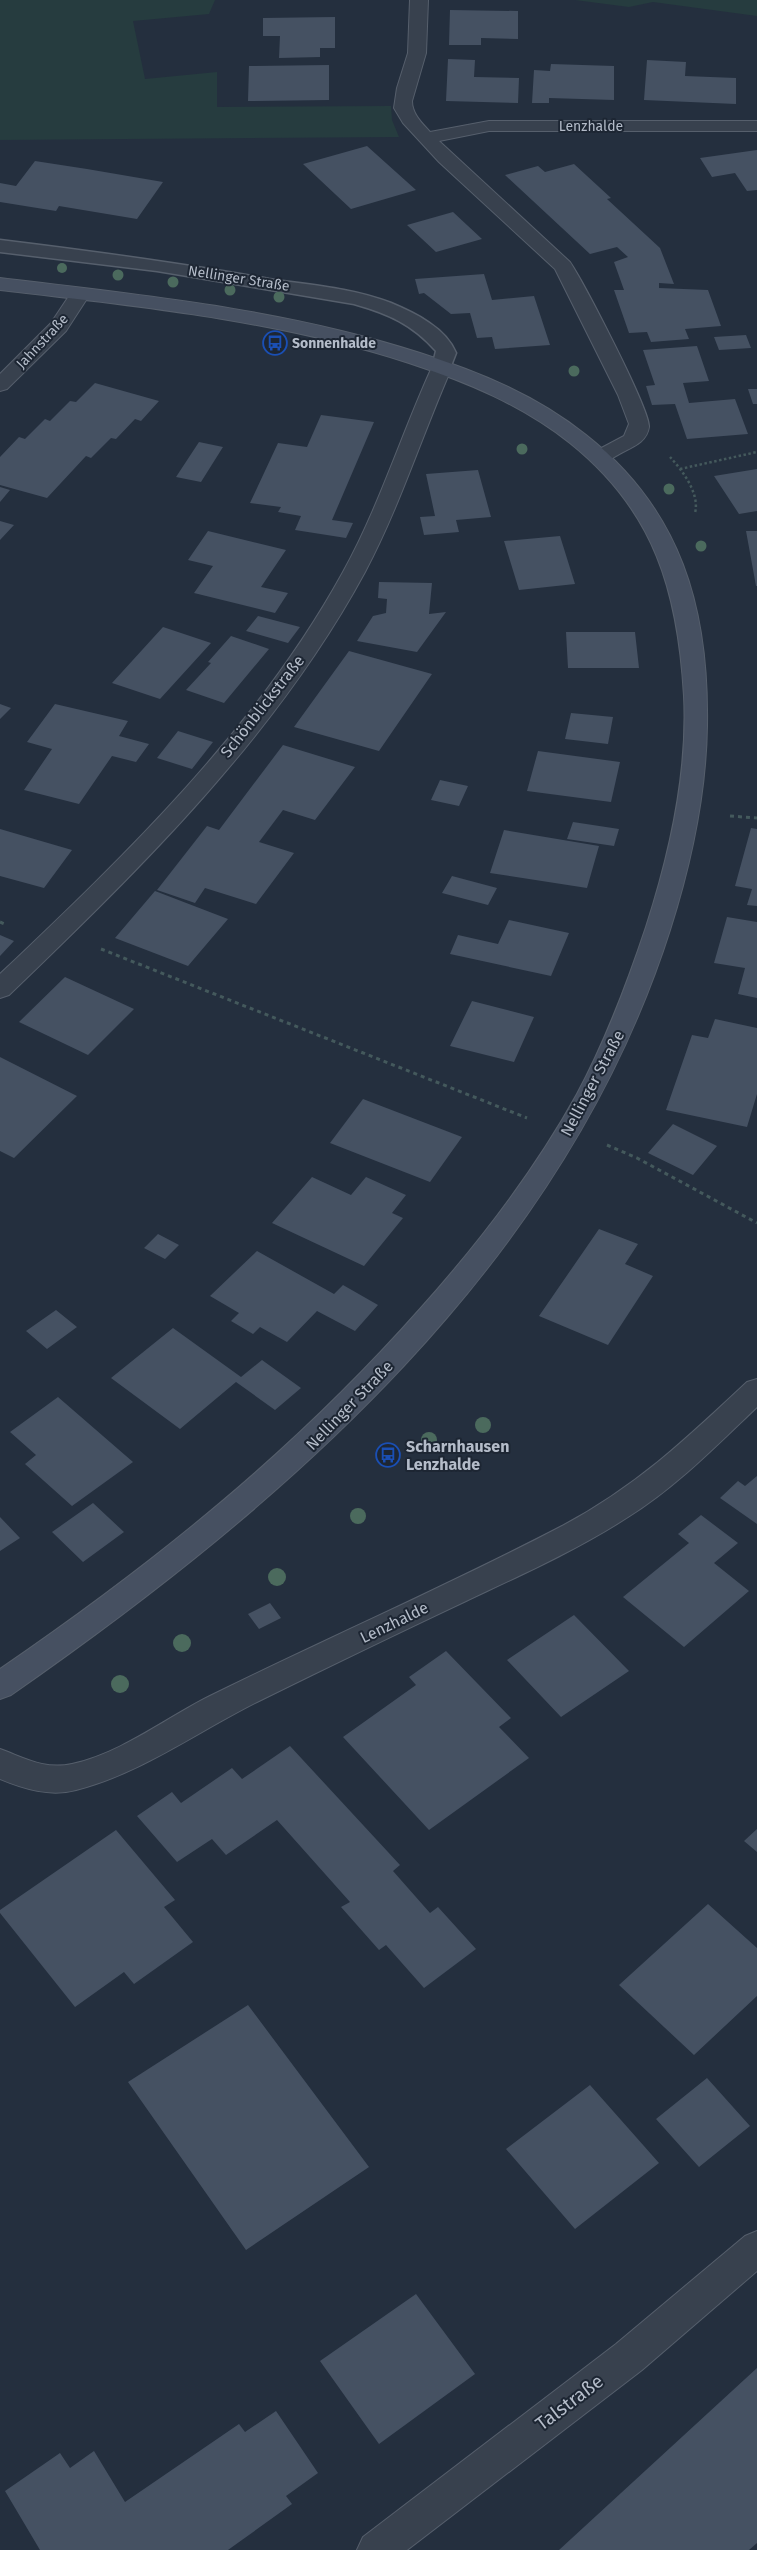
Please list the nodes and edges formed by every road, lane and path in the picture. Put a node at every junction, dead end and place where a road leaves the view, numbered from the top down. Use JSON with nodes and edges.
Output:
{"nodes":[{"id":1,"x":419,"y":0,"type":"edge"},
{"id":2,"x":757,"y":126,"type":"edge"},
{"id":3,"x":426,"y":139,"type":"junction"},
{"id":4,"x":0,"y":246,"type":"edge"},
{"id":5,"x":0,"y":284,"type":"edge"},
{"id":6,"x":80,"y":294,"type":"junction"},
{"id":7,"x":442,"y":367,"type":"junction"},
{"id":8,"x":0,"y":385,"type":"edge"},
{"id":9,"x":757,"y":452,"type":"edge"},
{"id":10,"x":599,"y":457,"type":"junction"},
{"id":11,"x":680,"y":469,"type":"dead end"},
{"id":12,"x":732,"y":816,"type":"dead end"},
{"id":13,"x":757,"y":818,"type":"edge"},
{"id":14,"x":49,"y":942,"type":"junction"},
{"id":15,"x":0,"y":989,"type":"edge"},
{"id":16,"x":524,"y":1117,"type":"dead end"},
{"id":17,"x":622,"y":1151,"type":"dead end"},
{"id":18,"x":757,"y":1222,"type":"edge"},
{"id":19,"x":757,"y":1390,"type":"edge"},
{"id":20,"x":0,"y":1686,"type":"edge"},
{"id":21,"x":0,"y":1762,"type":"edge"},
{"id":22,"x":757,"y":2248,"type":"edge"},
{"id":23,"x":376,"y":2550,"type":"edge"}],
"edges":[{"from":1,"to":3,"type":"street"},
{"from":2,"to":3,"type":"street","name":"Lenzhalde"},
{"from":3,"to":10,"type":"street"},
{"from":4,"to":7,"type":"lane","name":"Nellinger Straße"},
{"from":5,"to":6,"type":"main road","name":"Nellinger Straße"},
{"from":6,"to":7,"type":"main road","name":"Nellinger Straße"},
{"from":6,"to":8,"type":"street","name":"Jahnstraße"},
{"from":7,"to":10,"type":"main road","name":"Nellinger Straße"},
{"from":7,"to":14,"type":"street","name":"Schönblickstraße"},
{"from":9,"to":11,"type":"path"},
{"from":10,"to":20,"type":"main road","name":"Nellinger Straße"},
{"from":12,"to":13,"type":"path"},
{"from":14,"to":15,"type":"street","name":"Schönblickstraße"},
{"from":14,"to":16,"type":"path"},
{"from":17,"to":18,"type":"path"},
{"from":19,"to":21,"type":"street","name":"Lenzhalde"},
{"from":22,"to":23,"type":"street","name":"Talstraße"}]}
